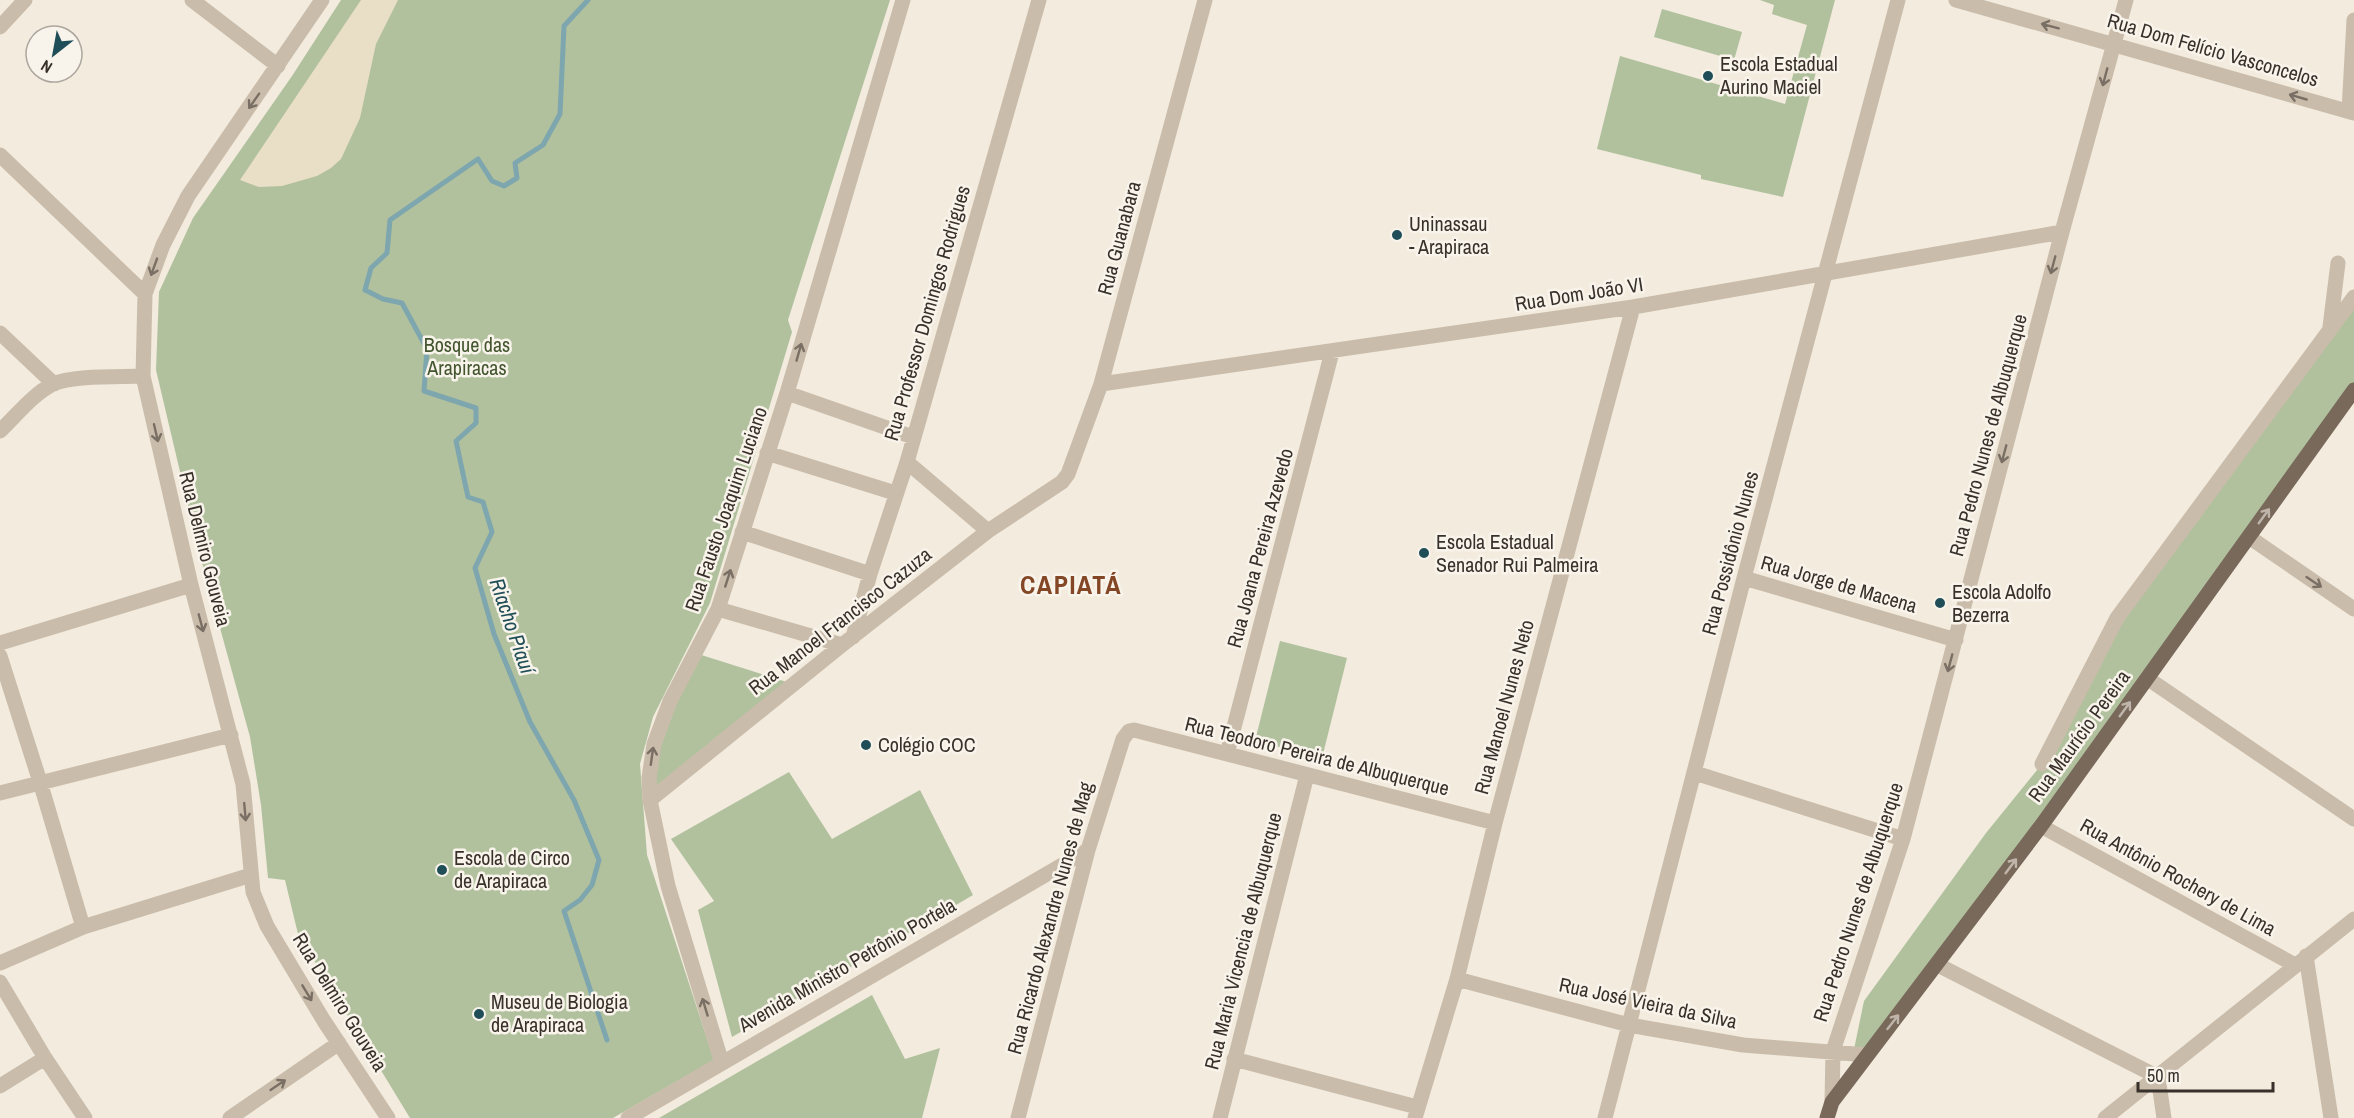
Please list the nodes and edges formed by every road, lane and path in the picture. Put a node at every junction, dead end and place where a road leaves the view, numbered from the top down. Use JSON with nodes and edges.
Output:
{"nodes":[{"id":1,"x":25,"y":0,"type":"edge"},
{"id":2,"x":192,"y":0,"type":"edge"},
{"id":3,"x":322,"y":0,"type":"edge"},
{"id":4,"x":903,"y":0,"type":"edge"},
{"id":5,"x":1039,"y":0,"type":"edge"},
{"id":6,"x":1205,"y":0,"type":"edge"},
{"id":7,"x":1898,"y":0,"type":"edge"},
{"id":8,"x":1956,"y":0,"type":"edge"},
{"id":9,"x":2126,"y":0,"type":"edge"},
{"id":10,"x":2354,"y":20,"type":"edge"},
{"id":11,"x":0,"y":27,"type":"edge"},
{"id":12,"x":2114,"y":44,"type":"junction"},
{"id":13,"x":278,"y":66,"type":"junction"},
{"id":14,"x":2352,"y":112,"type":"edge"},
{"id":15,"x":0,"y":155,"type":"edge"},
{"id":16,"x":2062,"y":232,"type":"junction"},
{"id":17,"x":2337,"y":263,"type":"dead end"},
{"id":18,"x":1825,"y":275,"type":"junction"},
{"id":19,"x":145,"y":294,"type":"junction"},
{"id":20,"x":2354,"y":297,"type":"edge"},
{"id":21,"x":1633,"y":307,"type":"junction"},
{"id":22,"x":2329,"y":330,"type":"junction"},
{"id":23,"x":0,"y":333,"type":"edge"},
{"id":24,"x":1332,"y":352,"type":"junction"},
{"id":25,"x":142,"y":376,"type":"junction"},
{"id":26,"x":54,"y":384,"type":"junction"},
{"id":27,"x":1101,"y":384,"type":"junction"},
{"id":28,"x":2354,"y":390,"type":"edge"},
{"id":29,"x":787,"y":393,"type":"junction"},
{"id":30,"x":0,"y":431,"type":"edge"},
{"id":31,"x":913,"y":437,"type":"junction"},
{"id":32,"x":767,"y":453,"type":"junction"},
{"id":33,"x":907,"y":462,"type":"junction"},
{"id":34,"x":1062,"y":482,"type":"joint"},
{"id":35,"x":895,"y":493,"type":"junction"},
{"id":36,"x":988,"y":531,"type":"junction"},
{"id":37,"x":742,"y":532,"type":"junction"},
{"id":38,"x":2249,"y":537,"type":"junction"},
{"id":39,"x":870,"y":574,"type":"junction"},
{"id":40,"x":1744,"y":578,"type":"junction"},
{"id":41,"x":191,"y":585,"type":"junction"},
{"id":42,"x":718,"y":609,"type":"junction"},
{"id":43,"x":2354,"y":609,"type":"edge"},
{"id":44,"x":1956,"y":640,"type":"junction"},
{"id":45,"x":847,"y":641,"type":"junction"},
{"id":46,"x":0,"y":643,"type":"edge"},
{"id":47,"x":0,"y":656,"type":"edge"},
{"id":48,"x":2147,"y":678,"type":"junction"},
{"id":49,"x":1129,"y":731,"type":"joint"},
{"id":50,"x":231,"y":735,"type":"junction"},
{"id":51,"x":1227,"y":754,"type":"junction"},
{"id":52,"x":2042,"y":764,"type":"dead end"},
{"id":53,"x":1695,"y":773,"type":"junction"},
{"id":54,"x":1307,"y":775,"type":"junction"},
{"id":55,"x":41,"y":785,"type":"junction"},
{"id":56,"x":0,"y":793,"type":"edge"},
{"id":57,"x":650,"y":800,"type":"junction"},
{"id":58,"x":2354,"y":819,"type":"edge"},
{"id":59,"x":1495,"y":823,"type":"junction"},
{"id":60,"x":2041,"y":826,"type":"junction"},
{"id":61,"x":1903,"y":839,"type":"junction"},
{"id":62,"x":1088,"y":850,"type":"junction"},
{"id":63,"x":251,"y":875,"type":"junction"},
{"id":64,"x":2354,"y":919,"type":"edge"},
{"id":65,"x":82,"y":927,"type":"junction"},
{"id":66,"x":2301,"y":960,"type":"junction"},
{"id":67,"x":0,"y":963,"type":"edge"},
{"id":68,"x":1938,"y":965,"type":"junction"},
{"id":69,"x":1457,"y":979,"type":"junction"},
{"id":70,"x":0,"y":982,"type":"edge"},
{"id":71,"x":1629,"y":1025,"type":"junction"},
{"id":72,"x":339,"y":1043,"type":"junction"},
{"id":73,"x":1833,"y":1051,"type":"junction"},
{"id":74,"x":1867,"y":1055,"type":"junction"},
{"id":75,"x":45,"y":1058,"type":"junction"},
{"id":76,"x":1234,"y":1059,"type":"junction"},
{"id":77,"x":722,"y":1063,"type":"junction"},
{"id":78,"x":2157,"y":1077,"type":"junction"},
{"id":79,"x":0,"y":1086,"type":"edge"},
{"id":80,"x":1416,"y":1112,"type":"edge"},
{"id":81,"x":1831,"y":1113,"type":"edge"},
{"id":82,"x":85,"y":1118,"type":"edge"},
{"id":83,"x":230,"y":1118,"type":"edge"},
{"id":84,"x":388,"y":1118,"type":"edge"},
{"id":85,"x":628,"y":1118,"type":"edge"},
{"id":86,"x":1018,"y":1118,"type":"edge"},
{"id":87,"x":1220,"y":1118,"type":"edge"},
{"id":88,"x":1605,"y":1118,"type":"edge"},
{"id":89,"x":2105,"y":1118,"type":"edge"},
{"id":90,"x":2164,"y":1118,"type":"edge"},
{"id":91,"x":2331,"y":1118,"type":"edge"}],
"edges":[{"from":1,"to":11,"type":"street"},
{"from":2,"to":13,"type":"street"},
{"from":3,"to":13,"type":"street","name":"Rua Delmiro Gouveia"},
{"from":29,"to":4,"type":"street","name":"Rua Fausto Joaquim Luciano","one_way":true},
{"from":5,"to":31,"type":"street","name":"Rua Professor Domingos Rodrigues"},
{"from":6,"to":27,"type":"street","name":"Rua Guanabara"},
{"from":7,"to":18,"type":"street","name":"Rua Possidônio Nunes"},
{"from":12,"to":8,"type":"street","name":"Rua Dom Felício Vasconcelos","one_way":true},
{"from":9,"to":12,"type":"street","name":"Rua Pedro Nunes de Albuquerque"},
{"from":10,"to":14,"type":"street"},
{"from":14,"to":12,"type":"street","name":"Rua Dom Felício Vasconcelos","one_way":true},
{"from":12,"to":16,"type":"street","name":"Rua Pedro Nunes de Albuquerque","one_way":true},
{"from":13,"to":19,"type":"street","name":"Rua Delmiro Gouveia","one_way":true},
{"from":15,"to":19,"type":"street"},
{"from":16,"to":18,"type":"street","name":"Rua Dom João VI"},
{"from":16,"to":44,"type":"street","name":"Rua Pedro Nunes de Albuquerque","one_way":true},
{"from":17,"to":22,"type":"street"},
{"from":18,"to":21,"type":"street","name":"Rua Dom João VI"},
{"from":18,"to":40,"type":"street","name":"Rua Possidônio Nunes"},
{"from":19,"to":25,"type":"street","name":"Rua Delmiro Gouveia"},
{"from":20,"to":22,"type":"street"},
{"from":21,"to":24,"type":"street","name":"Rua Dom João VI"},
{"from":21,"to":59,"type":"street","name":"Rua Manoel Nunes Neto"},
{"from":22,"to":52,"type":"street"},
{"from":23,"to":26,"type":"street"},
{"from":24,"to":27,"type":"street","name":"Rua Dom João VI"},
{"from":24,"to":51,"type":"street","name":"Rua Joana Pereira Azevedo"},
{"from":25,"to":26,"type":"street"},
{"from":25,"to":41,"type":"street","name":"Rua Delmiro Gouveia","one_way":true},
{"from":26,"to":30,"type":"street"},
{"from":27,"to":34,"type":"street","name":"Rua Guanabara"},
{"from":38,"to":28,"type":"main road","name":"Rua Maurício Pereira","one_way":true},
{"from":29,"to":31,"type":"street"},
{"from":29,"to":32,"type":"street","name":"Rua Fausto Joaquim Luciano"},
{"from":31,"to":33,"type":"street","name":"Rua Professor Domingos Rodrigues"},
{"from":32,"to":35,"type":"street"},
{"from":32,"to":37,"type":"street","name":"Rua Fausto Joaquim Luciano"},
{"from":33,"to":35,"type":"street","name":"Rua Professor Domingos Rodrigues"},
{"from":33,"to":36,"type":"street"},
{"from":34,"to":36,"type":"street","name":"Rua Manoel Francisco Cazuza"},
{"from":35,"to":39,"type":"street","name":"Rua Professor Domingos Rodrigues"},
{"from":36,"to":45,"type":"street","name":"Rua Manoel Francisco Cazuza"},
{"from":37,"to":39,"type":"street"},
{"from":42,"to":37,"type":"street","name":"Rua Fausto Joaquim Luciano","one_way":true},
{"from":38,"to":43,"type":"street","one_way":true},
{"from":38,"to":48,"type":"main road","name":"Rua Maurício Pereira"},
{"from":39,"to":45,"type":"street","name":"Rua Professor Domingos Rodrigues"},
{"from":40,"to":44,"type":"street","name":"Rua Jorge de Macena"},
{"from":40,"to":53,"type":"street","name":"Rua Possidônio Nunes"},
{"from":41,"to":46,"type":"street"},
{"from":41,"to":50,"type":"street","name":"Rua Delmiro Gouveia","one_way":true},
{"from":42,"to":45,"type":"street"},
{"from":57,"to":42,"type":"street","name":"Rua Fausto Joaquim Luciano","one_way":true},
{"from":44,"to":61,"type":"street","name":"Rua Pedro Nunes de Albuquerque","one_way":true},
{"from":45,"to":57,"type":"street","name":"Rua Manoel Francisco Cazuza"},
{"from":47,"to":55,"type":"street"},
{"from":48,"to":58,"type":"street"},
{"from":60,"to":48,"type":"main road","name":"Rua Maurício Pereira","one_way":true},
{"from":49,"to":51,"type":"street","name":"Rua Teodoro Pereira de Albuquerque"},
{"from":49,"to":62,"type":"street","name":"Rua Ricardo Alexandre Nunes de Mag"},
{"from":50,"to":55,"type":"street"},
{"from":50,"to":63,"type":"street","name":"Rua Delmiro Gouveia","one_way":true},
{"from":51,"to":54,"type":"street","name":"Rua Teodoro Pereira de Albuquerque"},
{"from":53,"to":61,"type":"street"},
{"from":53,"to":71,"type":"street","name":"Rua Possidônio Nunes"},
{"from":54,"to":59,"type":"street","name":"Rua Teodoro Pereira de Albuquerque"},
{"from":54,"to":76,"type":"street","name":"Rua Maria Vicencia de Albuquerque"},
{"from":55,"to":56,"type":"street"},
{"from":55,"to":65,"type":"street"},
{"from":77,"to":57,"type":"street","name":"Rua Fausto Joaquim Luciano","one_way":true},
{"from":59,"to":69,"type":"street","name":"Rua Manoel Nunes Neto"},
{"from":60,"to":66,"type":"street","name":"Rua Antônio Rochery de Lima"},
{"from":68,"to":60,"type":"main road","name":"Rua Maurício Pereira","one_way":true},
{"from":61,"to":73,"type":"street","name":"Rua Pedro Nunes de Albuquerque"},
{"from":62,"to":77,"type":"street","name":"Avenida Ministro Petrônio Portela"},
{"from":62,"to":86,"type":"street","name":"Rua Ricardo Alexandre Nunes de Mag"},
{"from":63,"to":65,"type":"street"},
{"from":63,"to":72,"type":"street","name":"Rua Delmiro Gouveia","one_way":true},
{"from":64,"to":66,"type":"street"},
{"from":65,"to":67,"type":"street"},
{"from":66,"to":78,"type":"street"},
{"from":66,"to":91,"type":"street"},
{"from":74,"to":68,"type":"main road","name":"Rua Maurício Pereira","one_way":true},
{"from":68,"to":78,"type":"street"},
{"from":69,"to":71,"type":"street","name":"Rua José Vieira da Silva"},
{"from":69,"to":80,"type":"street","name":"Rua Manoel Nunes Neto"},
{"from":70,"to":75,"type":"street"},
{"from":71,"to":73,"type":"street","name":"Rua José Vieira da Silva"},
{"from":71,"to":88,"type":"street","name":"Rua Possidônio Nunes"},
{"from":83,"to":72,"type":"street","one_way":true},
{"from":72,"to":84,"type":"street","name":"Rua Delmiro Gouveia"},
{"from":73,"to":74,"type":"street","name":"Rua José Vieira da Silva"},
{"from":73,"to":81,"type":"street","name":"Rua Pedro Nunes de Albuquerque"},
{"from":74,"to":81,"type":"main road","name":"Rua Maurício Pereira"},
{"from":75,"to":79,"type":"street"},
{"from":75,"to":82,"type":"street"},
{"from":76,"to":80,"type":"street"},
{"from":76,"to":87,"type":"street","name":"Rua Maria Vicencia de Albuquerque"},
{"from":77,"to":85,"type":"street","name":"Avenida Ministro Petrônio Portela"},
{"from":78,"to":89,"type":"street"},
{"from":78,"to":90,"type":"street"}]}
